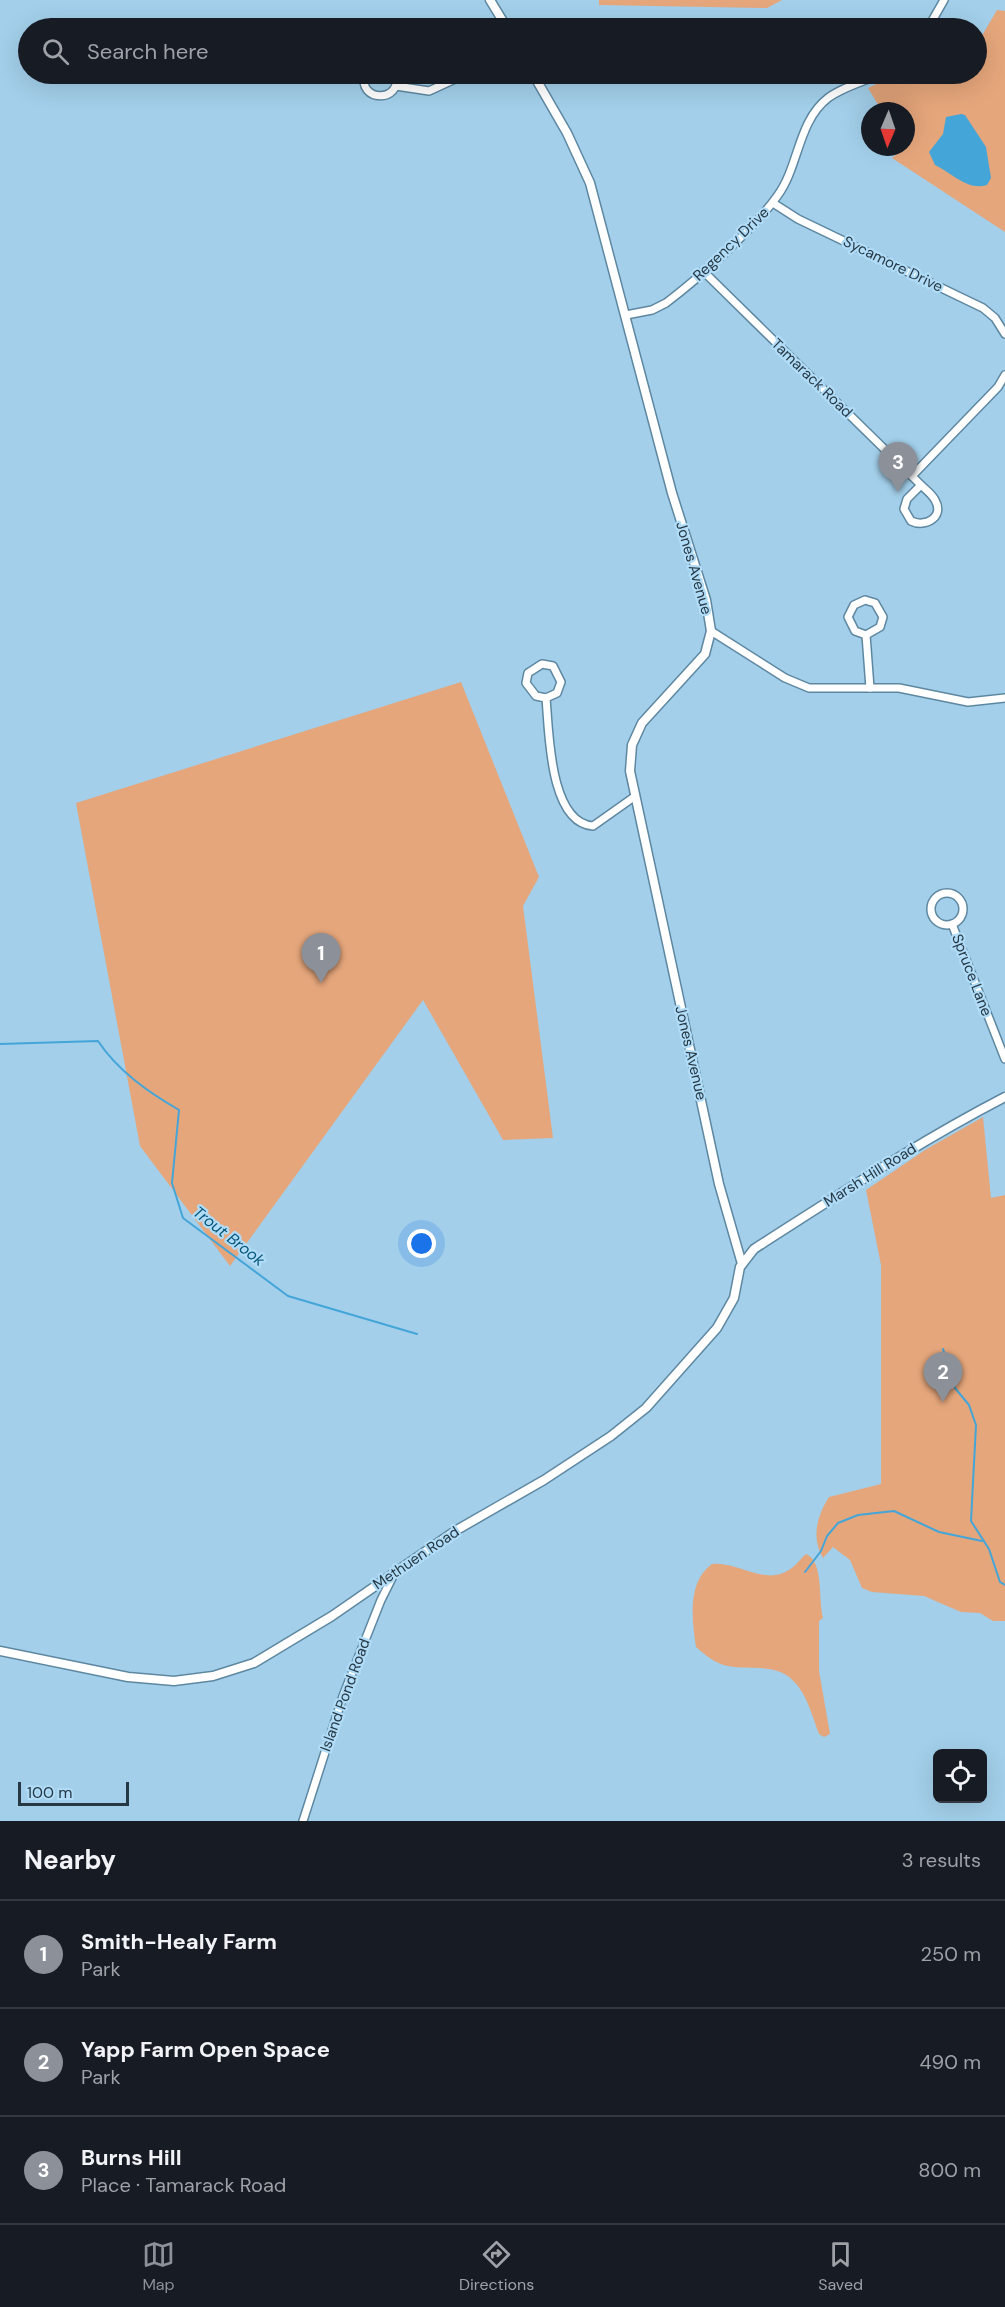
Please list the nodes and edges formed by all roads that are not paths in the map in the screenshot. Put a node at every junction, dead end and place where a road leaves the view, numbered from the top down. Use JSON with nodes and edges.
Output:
{"nodes":[{"id":1,"x":490,"y":0,"type":"edge"},
{"id":2,"x":944,"y":0,"type":"edge"},
{"id":3,"x":501,"y":18,"type":"edge"},
{"id":4,"x":933,"y":18,"type":"edge"},
{"id":5,"x":364,"y":84,"type":"edge"},
{"id":6,"x":445,"y":84,"type":"edge"},
{"id":7,"x":538,"y":84,"type":"edge"},
{"id":8,"x":859,"y":84,"type":"edge"},
{"id":9,"x":396,"y":86,"type":"joint"},
{"id":10,"x":773,"y":203,"type":"junction"},
{"id":11,"x":703,"y":271,"type":"junction"},
{"id":12,"x":626,"y":315,"type":"junction"},
{"id":13,"x":1005,"y":334,"type":"edge"},
{"id":14,"x":1005,"y":375,"type":"edge"},
{"id":15,"x":912,"y":476,"type":"junction"},
{"id":16,"x":921,"y":485,"type":"junction"},
{"id":17,"x":711,"y":631,"type":"junction"},
{"id":18,"x":866,"y":635,"type":"junction"},
{"id":19,"x":870,"y":688,"type":"junction"},
{"id":20,"x":546,"y":698,"type":"junction"},
{"id":21,"x":1005,"y":698,"type":"edge"},
{"id":22,"x":634,"y":797,"type":"junction"},
{"id":23,"x":952,"y":924,"type":"junction"},
{"id":24,"x":1005,"y":1059,"type":"edge"},
{"id":25,"x":1005,"y":1097,"type":"edge"},
{"id":26,"x":742,"y":1264,"type":"junction"},
{"id":27,"x":395,"y":1572,"type":"junction"},
{"id":28,"x":0,"y":1651,"type":"edge"},
{"id":29,"x":303,"y":1821,"type":"edge"}],
"edges":[{"from":1,"to":3,"type":"street"},
{"from":2,"to":4,"type":"street"},
{"from":5,"to":9,"type":"street"},
{"from":6,"to":9,"type":"street"},
{"from":7,"to":12,"type":"street","name":"Jones Avenue"},
{"from":8,"to":10,"type":"street","name":"Regency Drive"},
{"from":10,"to":11,"type":"street","name":"Regency Drive"},
{"from":10,"to":13,"type":"street","name":"Sycamore Drive"},
{"from":11,"to":12,"type":"street","name":"Regency Drive"},
{"from":11,"to":15,"type":"street","name":"Tamarack Road"},
{"from":12,"to":17,"type":"street","name":"Jones Avenue"},
{"from":14,"to":15,"type":"street"},
{"from":15,"to":16,"type":"street","name":"Tamarack Road"},
{"from":16,"to":16,"type":"street","name":"Tamarack Road"},
{"from":17,"to":19,"type":"street"},
{"from":17,"to":22,"type":"street","name":"Jones Avenue"},
{"from":18,"to":18,"type":"street"},
{"from":18,"to":19,"type":"street"},
{"from":19,"to":21,"type":"street"},
{"from":20,"to":20,"type":"street"},
{"from":20,"to":22,"type":"street"},
{"from":22,"to":26,"type":"street","name":"Jones Avenue"},
{"from":23,"to":23,"type":"street","name":"Spruce Lane"},
{"from":23,"to":24,"type":"street","name":"Spruce Lane"},
{"from":25,"to":26,"type":"street","name":"Marsh Hill Road"},
{"from":26,"to":27,"type":"street","name":"Methuen Road"},
{"from":27,"to":28,"type":"street","name":"Methuen Road"},
{"from":27,"to":29,"type":"street","name":"Island Pond Road"}]}
